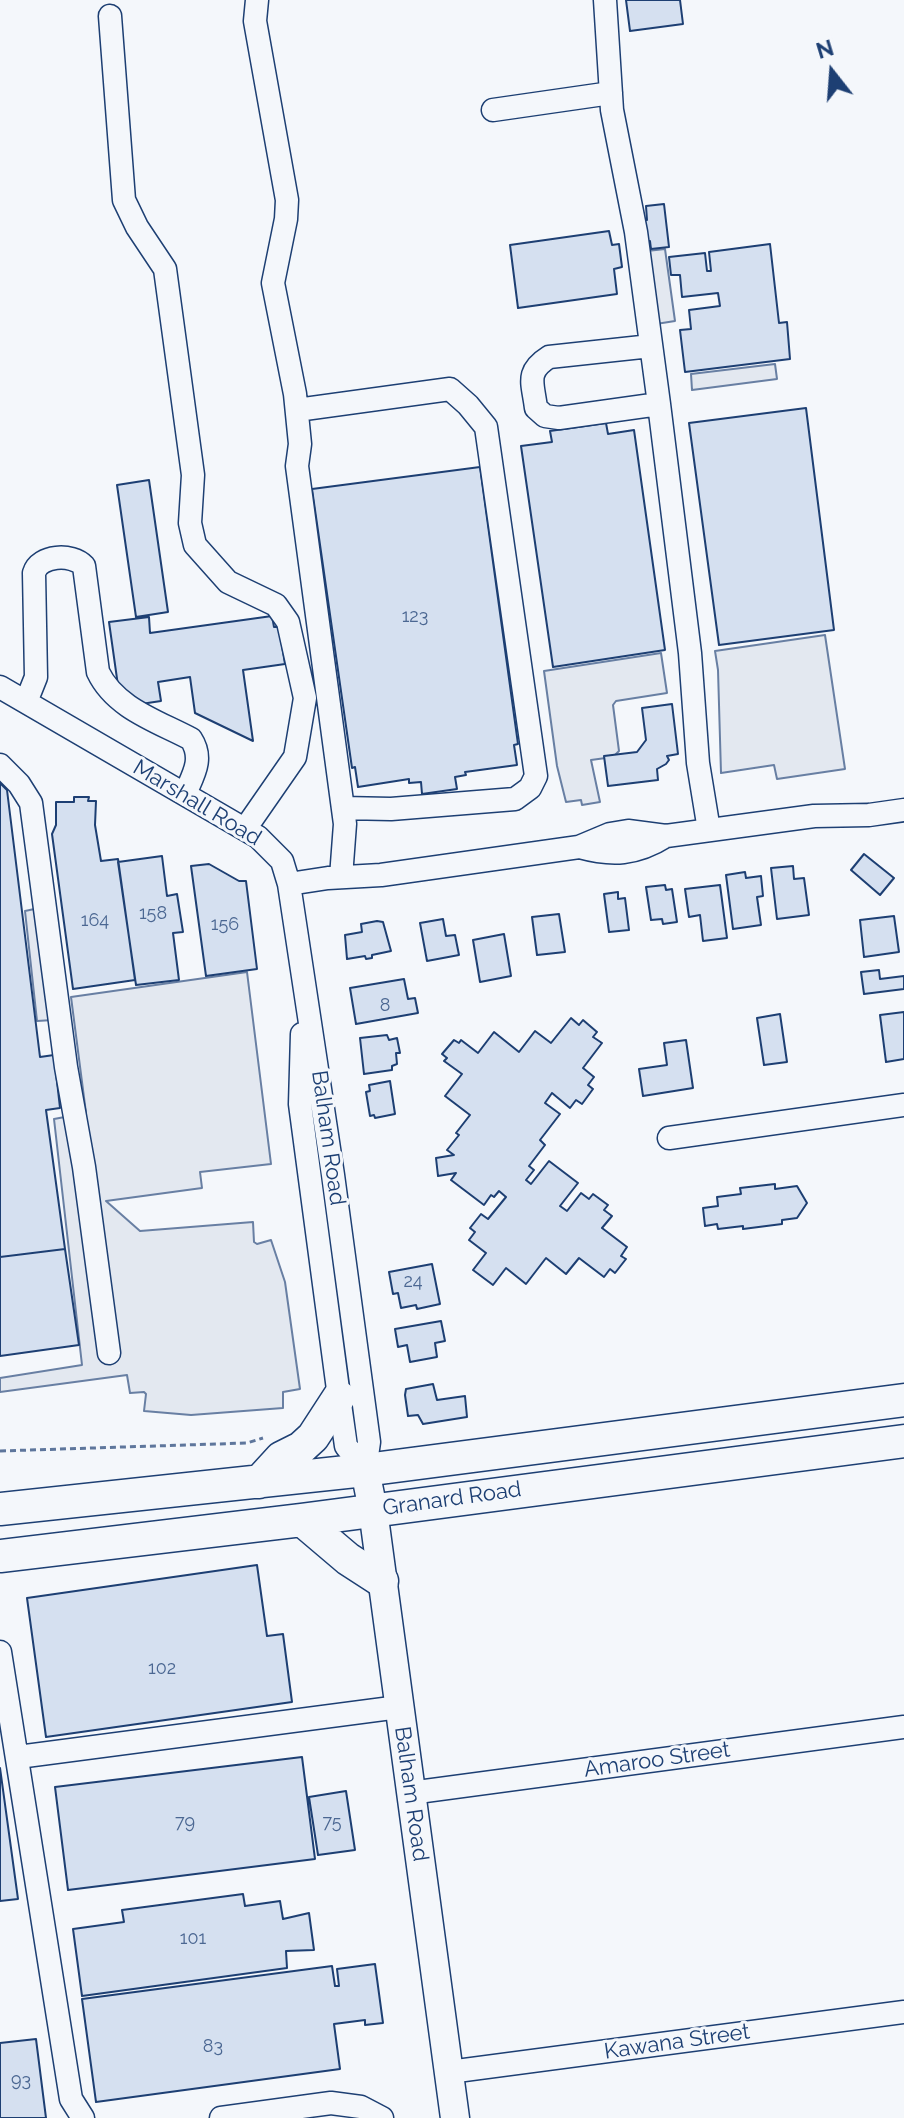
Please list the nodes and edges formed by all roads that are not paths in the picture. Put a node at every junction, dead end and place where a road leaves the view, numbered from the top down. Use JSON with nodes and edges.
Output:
{"nodes":[{"id":1,"x":257,"y":0,"type":"edge"},
{"id":2,"x":605,"y":0,"type":"edge"},
{"id":3,"x":110,"y":16,"type":"dead end"},
{"id":4,"x":611,"y":93,"type":"junction"},
{"id":5,"x":493,"y":110,"type":"dead end"},
{"id":6,"x":651,"y":346,"type":"junction"},
{"id":7,"x":659,"y":404,"type":"junction"},
{"id":8,"x":297,"y":410,"type":"junction"},
{"id":9,"x":1,"y":688,"type":"edge"},
{"id":10,"x":26,"y":702,"type":"junction"},
{"id":11,"x":0,"y":765,"type":"edge"},
{"id":12,"x":185,"y":794,"type":"junction"},
{"id":13,"x":343,"y":808,"type":"junction"},
{"id":14,"x":904,"y":810,"type":"edge"},
{"id":15,"x":245,"y":829,"type":"junction"},
{"id":16,"x":709,"y":830,"type":"junction"},
{"id":17,"x":341,"y":877,"type":"junction"},
{"id":18,"x":289,"y":884,"type":"junction"},
{"id":19,"x":305,"y":997,"type":"junction"},
{"id":20,"x":904,"y":1105,"type":"edge"},
{"id":21,"x":669,"y":1138,"type":"dead end"},
{"id":22,"x":109,"y":1353,"type":"dead end"},
{"id":23,"x":339,"y":1397,"type":"junction"},
{"id":24,"x":904,"y":1400,"type":"edge"},
{"id":25,"x":904,"y":1441,"type":"edge"},
{"id":26,"x":365,"y":1470,"type":"junction"},
{"id":27,"x":259,"y":1482,"type":"junction"},
{"id":28,"x":0,"y":1509,"type":"edge"},
{"id":29,"x":373,"y":1510,"type":"junction"},
{"id":30,"x":302,"y":1520,"type":"junction"},
{"id":31,"x":0,"y":1556,"type":"edge"},
{"id":32,"x":382,"y":1581,"type":"junction"},
{"id":33,"x":0,"y":1652,"type":"edge"},
{"id":34,"x":399,"y":1707,"type":"junction"},
{"id":35,"x":904,"y":1727,"type":"edge"},
{"id":36,"x":18,"y":1757,"type":"junction"},
{"id":37,"x":410,"y":1793,"type":"junction"},
{"id":38,"x":904,"y":2012,"type":"edge"},
{"id":39,"x":449,"y":2072,"type":"junction"},
{"id":40,"x":83,"y":2118,"type":"edge"},
{"id":41,"x":221,"y":2118,"type":"edge"},
{"id":42,"x":382,"y":2118,"type":"edge"},
{"id":43,"x":455,"y":2118,"type":"edge"}],
"edges":[{"from":1,"to":8,"type":"street"},
{"from":2,"to":4,"type":"street"},
{"from":3,"to":15,"type":"street"},
{"from":4,"to":5,"type":"street"},
{"from":4,"to":6,"type":"street"},
{"from":6,"to":7,"type":"street"},
{"from":6,"to":7,"type":"street"},
{"from":7,"to":16,"type":"street"},
{"from":8,"to":13,"type":"street"},
{"from":8,"to":13,"type":"street"},
{"from":9,"to":10,"type":"street","name":"Marshall Road"},
{"from":10,"to":12,"type":"street","name":"Marshall Road"},
{"from":10,"to":12,"type":"street"},
{"from":11,"to":22,"type":"street"},
{"from":12,"to":15,"type":"street","name":"Marshall Road"},
{"from":13,"to":17,"type":"street"},
{"from":14,"to":16,"type":"street"},
{"from":15,"to":18,"type":"street","name":"Marshall Road"},
{"from":16,"to":17,"type":"street"},
{"from":17,"to":18,"type":"street"},
{"from":18,"to":19,"type":"street","name":"Balham Road"},
{"from":19,"to":23,"type":"street","name":"Balham Road"},
{"from":19,"to":26,"type":"street","name":"Balham Road"},
{"from":20,"to":21,"type":"street"},
{"from":23,"to":26,"type":"street","name":"Balham Road"},
{"from":23,"to":27,"type":"highway"},
{"from":24,"to":26,"type":"highway","name":"Granard Road"},
{"from":25,"to":29,"type":"highway","name":"Granard Road"},
{"from":26,"to":27,"type":"highway","name":"Granard Road"},
{"from":26,"to":29,"type":"main road","name":"Balham Road"},
{"from":27,"to":28,"type":"highway","name":"Granard Road"},
{"from":29,"to":30,"type":"highway","name":"Granard Road"},
{"from":29,"to":32,"type":"main road","name":"Balham Road"},
{"from":30,"to":31,"type":"highway","name":"Granard Road"},
{"from":30,"to":32,"type":"highway"},
{"from":32,"to":34,"type":"main road","name":"Balham Road"},
{"from":33,"to":36,"type":"street"},
{"from":34,"to":36,"type":"street"},
{"from":34,"to":37,"type":"main road","name":"Balham Road"},
{"from":35,"to":37,"type":"street","name":"Amaroo Street"},
{"from":36,"to":40,"type":"street"},
{"from":37,"to":39,"type":"main road","name":"Balham Road"},
{"from":38,"to":39,"type":"street","name":"Kawana Street"},
{"from":39,"to":43,"type":"main road","name":"Balham Road"},
{"from":41,"to":42,"type":"street"}]}
